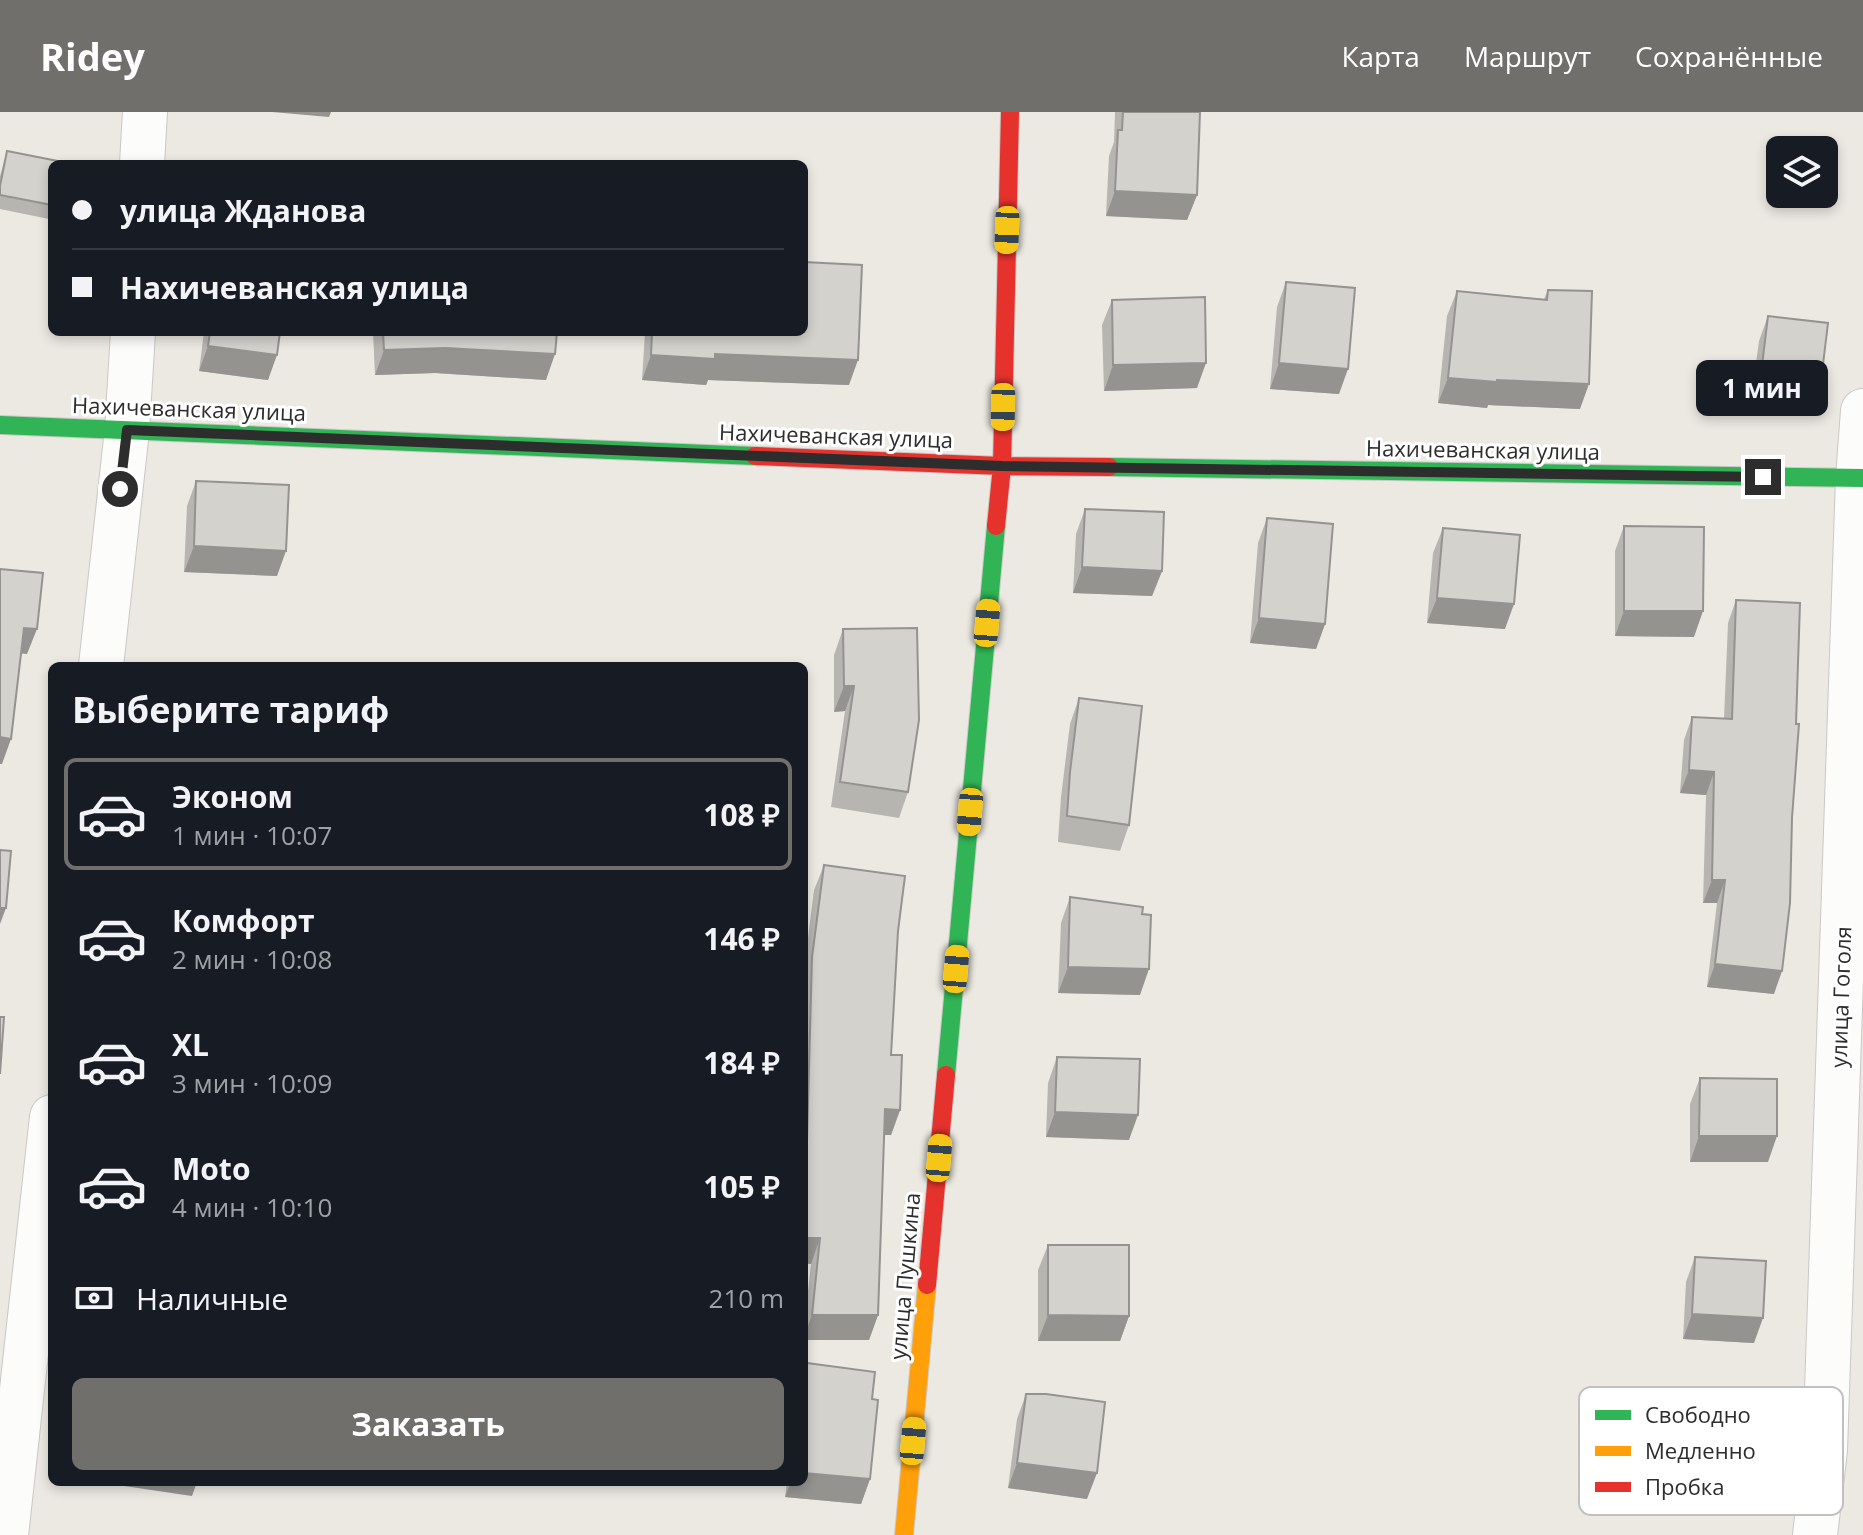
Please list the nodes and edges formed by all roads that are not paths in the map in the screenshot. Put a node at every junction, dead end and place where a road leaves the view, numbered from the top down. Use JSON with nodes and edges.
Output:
{"nodes":[{"id":1,"x":145,"y":112,"type":"edge"},
{"id":2,"x":1010,"y":112,"type":"edge"},
{"id":3,"x":142,"y":160,"type":"edge"},
{"id":4,"x":133,"y":336,"type":"edge"},
{"id":5,"x":1863,"y":411,"type":"edge"},
{"id":6,"x":0,"y":425,"type":"edge"},
{"id":7,"x":127,"y":430,"type":"junction"},
{"id":8,"x":1002,"y":466,"type":"junction"},
{"id":9,"x":1860,"y":478,"type":"edge"},
{"id":10,"x":101,"y":662,"type":"edge"},
{"id":11,"x":48,"y":1153,"type":"edge"},
{"id":12,"x":1827,"y":1387,"type":"edge"},
{"id":13,"x":1817,"y":1515,"type":"edge"},
{"id":14,"x":6,"y":1535,"type":"edge"},
{"id":15,"x":904,"y":1535,"type":"edge"},
{"id":16,"x":1815,"y":1535,"type":"edge"}],
"edges":[{"from":1,"to":3,"type":"street"},
{"from":2,"to":8,"type":"street","name":"улица Пушкина"},
{"from":4,"to":7,"type":"street"},
{"from":5,"to":9,"type":"street","name":"улица Гоголя"},
{"from":6,"to":7,"type":"street","name":"Нахичеванская улица"},
{"from":7,"to":8,"type":"street","name":"Нахичеванская улица"},
{"from":7,"to":10,"type":"street"},
{"from":8,"to":9,"type":"street","name":"Нахичеванская улица"},
{"from":8,"to":15,"type":"street","name":"улица Пушкина"},
{"from":9,"to":12,"type":"street","name":"улица Гоголя"},
{"from":11,"to":14,"type":"street"},
{"from":13,"to":16,"type":"street","name":"улица Гоголя"}]}
